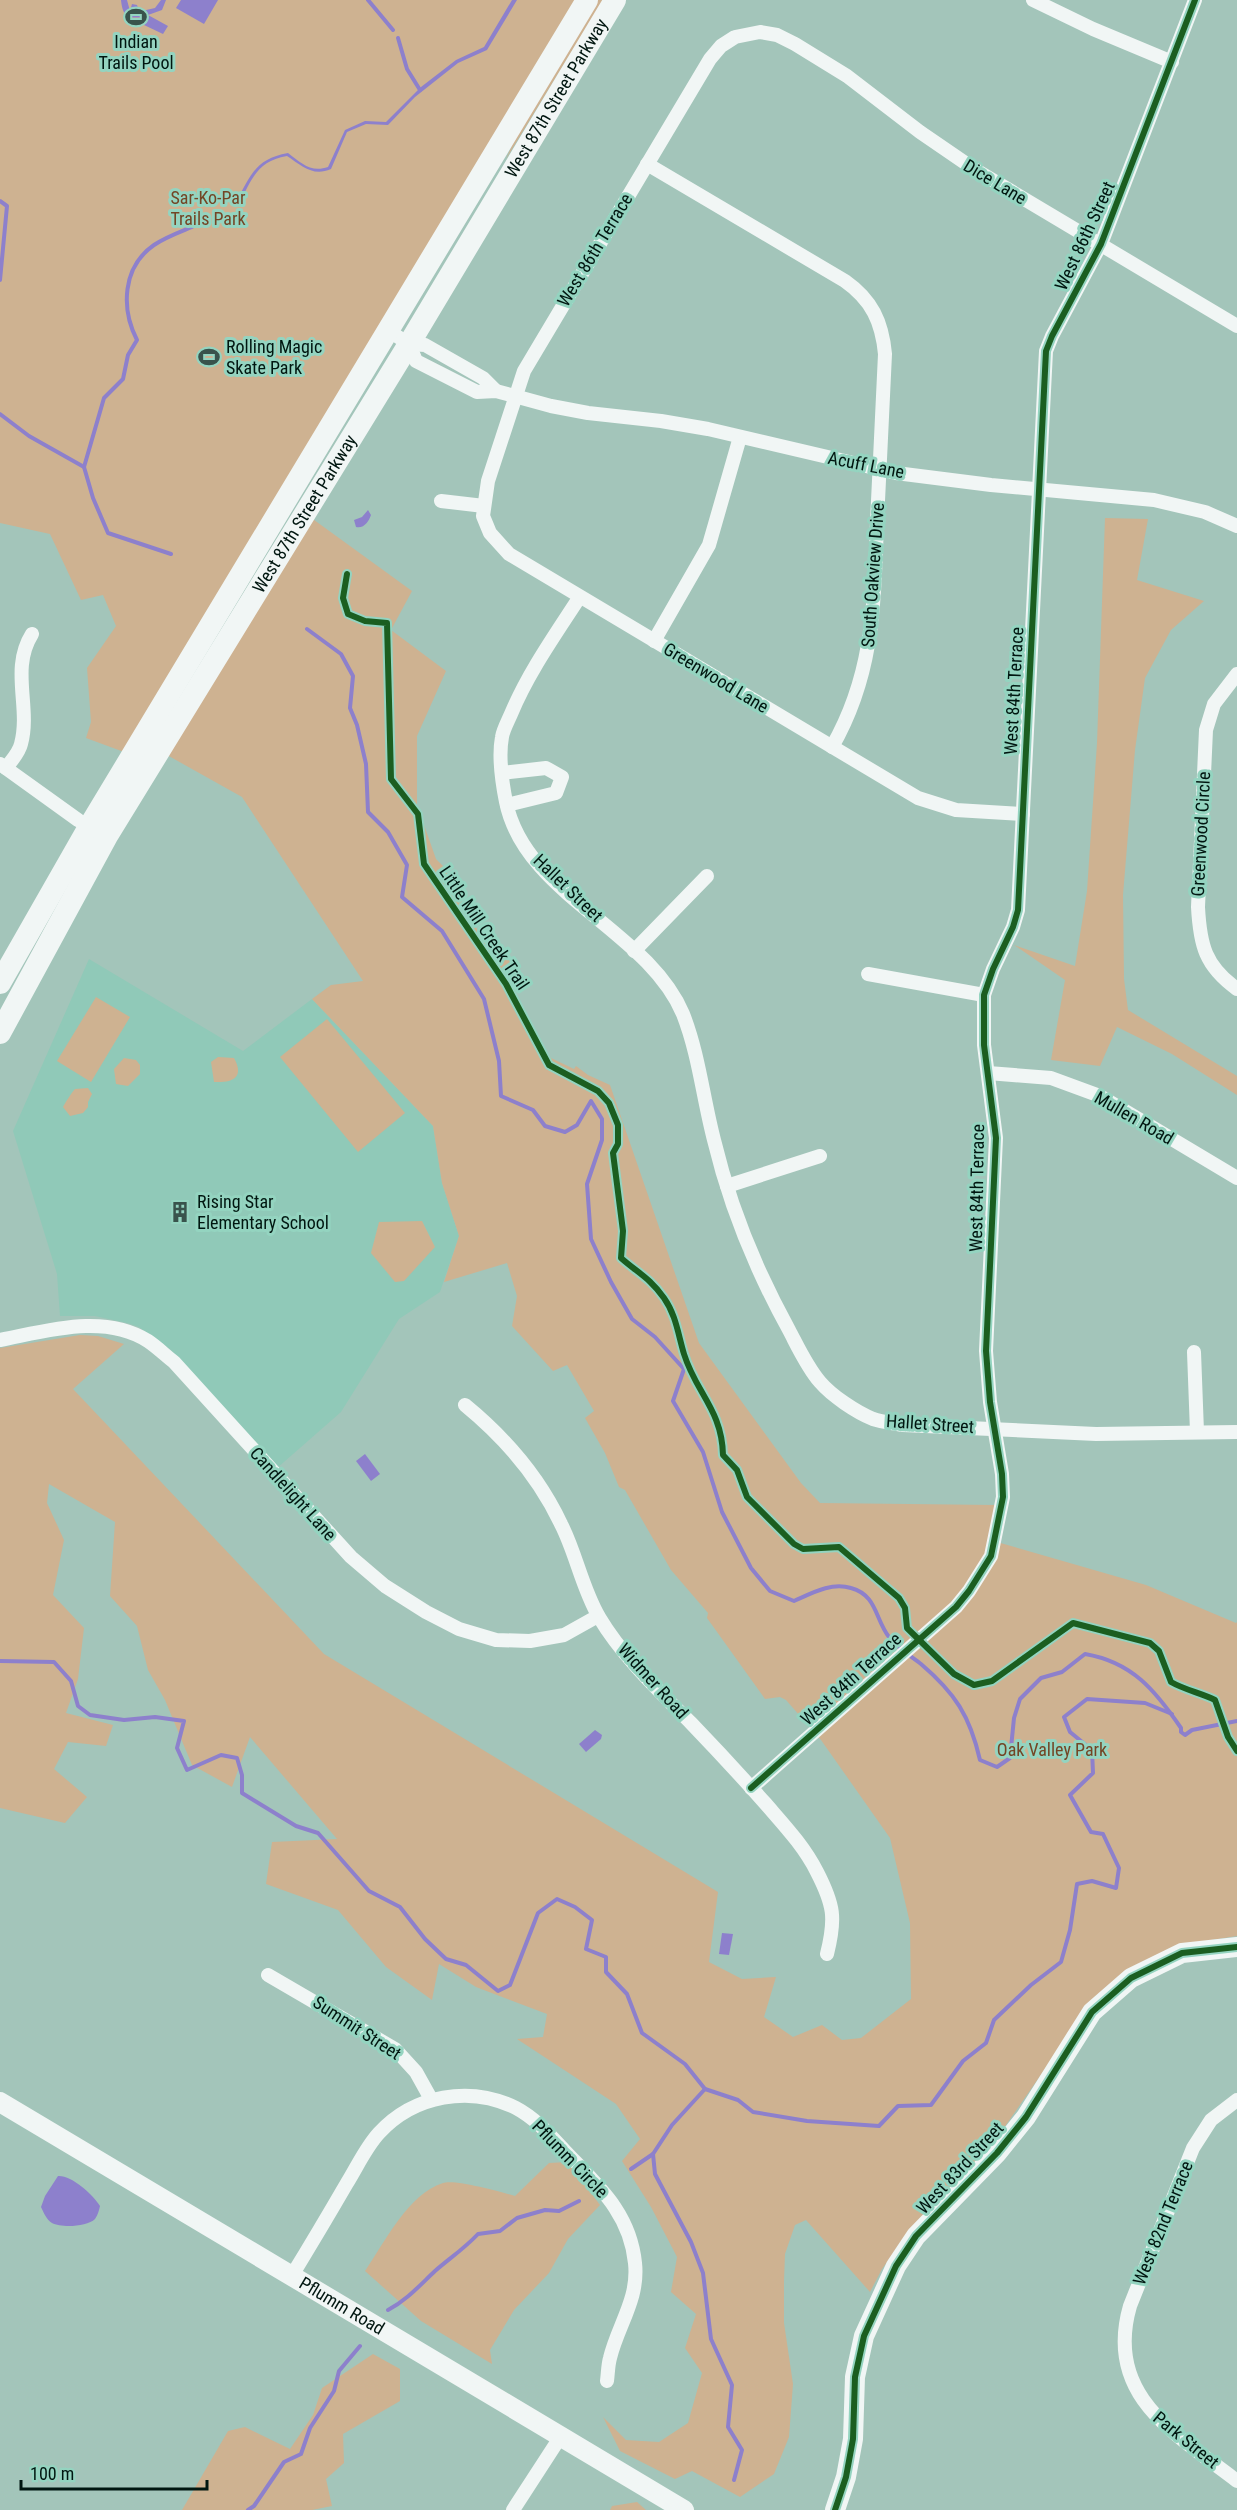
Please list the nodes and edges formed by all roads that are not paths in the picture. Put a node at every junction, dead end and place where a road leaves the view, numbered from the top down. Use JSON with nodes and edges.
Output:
{"nodes":[{"id":1,"x":587,"y":0,"type":"edge"},
{"id":2,"x":615,"y":0,"type":"edge"},
{"id":3,"x":1034,"y":0,"type":"edge"},
{"id":4,"x":1195,"y":0,"type":"edge"},
{"id":5,"x":759,"y":32,"type":"joint"},
{"id":6,"x":1172,"y":62,"type":"junction"},
{"id":7,"x":648,"y":164,"type":"junction"},
{"id":8,"x":1101,"y":244,"type":"junction"},
{"id":9,"x":1237,"y":326,"type":"edge"},
{"id":10,"x":388,"y":331,"type":"junction"},
{"id":11,"x":409,"y":344,"type":"junction"},
{"id":12,"x":514,"y":397,"type":"junction"},
{"id":13,"x":740,"y":437,"type":"junction"},
{"id":14,"x":880,"y":469,"type":"junction"},
{"id":15,"x":1039,"y":490,"type":"junction"},
{"id":16,"x":441,"y":501,"type":"dead end"},
{"id":17,"x":484,"y":506,"type":"junction"},
{"id":18,"x":1237,"y":526,"type":"edge"},
{"id":19,"x":579,"y":598,"type":"junction"},
{"id":20,"x":32,"y":634,"type":"dead end"},
{"id":21,"x":654,"y":641,"type":"junction"},
{"id":22,"x":1237,"y":674,"type":"edge"},
{"id":23,"x":832,"y":747,"type":"junction"},
{"id":24,"x":3,"y":766,"type":"edge"},
{"id":25,"x":502,"y":773,"type":"junction"},
{"id":26,"x":507,"y":805,"type":"junction"},
{"id":27,"x":1023,"y":813,"type":"junction"},
{"id":28,"x":98,"y":832,"type":"junction"},
{"id":29,"x":707,"y":876,"type":"dead end"},
{"id":30,"x":634,"y":951,"type":"junction"},
{"id":31,"x":868,"y":974,"type":"dead end"},
{"id":32,"x":0,"y":982,"type":"edge"},
{"id":33,"x":1237,"y":988,"type":"edge"},
{"id":34,"x":984,"y":995,"type":"junction"},
{"id":35,"x":0,"y":1033,"type":"edge"},
{"id":36,"x":988,"y":1073,"type":"junction"},
{"id":37,"x":820,"y":1156,"type":"dead end"},
{"id":38,"x":1237,"y":1178,"type":"edge"},
{"id":39,"x":727,"y":1186,"type":"junction"},
{"id":40,"x":0,"y":1340,"type":"edge"},
{"id":41,"x":1194,"y":1352,"type":"dead end"},
{"id":42,"x":465,"y":1405,"type":"dead end"},
{"id":43,"x":994,"y":1428,"type":"junction"},
{"id":44,"x":1197,"y":1432,"type":"junction"},
{"id":45,"x":1237,"y":1432,"type":"edge"},
{"id":46,"x":598,"y":1616,"type":"junction"},
{"id":47,"x":752,"y":1788,"type":"junction"},
{"id":48,"x":1237,"y":1947,"type":"edge"},
{"id":49,"x":827,"y":1954,"type":"dead end"},
{"id":50,"x":268,"y":1975,"type":"dead end"},
{"id":51,"x":431,"y":2099,"type":"junction"},
{"id":52,"x":1237,"y":2100,"type":"edge"},
{"id":53,"x":0,"y":2102,"type":"edge"},
{"id":54,"x":291,"y":2277,"type":"junction"},
{"id":55,"x":1125,"y":2362,"type":"joint"},
{"id":56,"x":607,"y":2381,"type":"dead end"},
{"id":57,"x":561,"y":2436,"type":"junction"},
{"id":58,"x":1237,"y":2481,"type":"edge"},
{"id":59,"x":513,"y":2510,"type":"edge"},
{"id":60,"x":684,"y":2510,"type":"edge"},
{"id":61,"x":835,"y":2510,"type":"edge"}],
"edges":[{"from":1,"to":10,"type":"main road","name":"West 87th Street Parkway"},
{"from":2,"to":11,"type":"main road","name":"West 87th Street Parkway"},
{"from":3,"to":6,"type":"street"},
{"from":4,"to":6,"type":"street","name":"West 86th Street"},
{"from":5,"to":7,"type":"street","name":"West 86th Terrace"},
{"from":5,"to":8,"type":"street","name":"Dice Lane"},
{"from":6,"to":8,"type":"street","name":"West 86th Street"},
{"from":7,"to":12,"type":"street","name":"West 86th Terrace"},
{"from":7,"to":14,"type":"street","name":"South Oakview Drive"},
{"from":8,"to":9,"type":"street","name":"Dice Lane"},
{"from":8,"to":15,"type":"street","name":"West 86th Street"},
{"from":10,"to":11,"type":"street","name":"Acuff Lane"},
{"from":10,"to":28,"type":"main road","name":"West 87th Street Parkway"},
{"from":11,"to":12,"type":"street","name":"Acuff Lane"},
{"from":11,"to":28,"type":"main road","name":"West 87th Street Parkway"},
{"from":12,"to":13,"type":"street","name":"Acuff Lane"},
{"from":12,"to":17,"type":"street","name":"West 86th Terrace"},
{"from":13,"to":14,"type":"street","name":"Acuff Lane"},
{"from":13,"to":21,"type":"street"},
{"from":14,"to":15,"type":"street","name":"Acuff Lane"},
{"from":14,"to":23,"type":"street","name":"South Oakview Drive"},
{"from":15,"to":18,"type":"street","name":"Acuff Lane"},
{"from":15,"to":27,"type":"street","name":"West 84th Terrace"},
{"from":16,"to":17,"type":"street"},
{"from":17,"to":19,"type":"street","name":"Greenwood Lane"},
{"from":19,"to":21,"type":"street","name":"Greenwood Lane"},
{"from":19,"to":25,"type":"street"},
{"from":20,"to":24,"type":"street"},
{"from":21,"to":23,"type":"street","name":"Greenwood Lane"},
{"from":22,"to":33,"type":"street","name":"Greenwood Circle"},
{"from":23,"to":27,"type":"street","name":"Greenwood Lane"},
{"from":24,"to":28,"type":"street"},
{"from":25,"to":26,"type":"street"},
{"from":25,"to":26,"type":"street"},
{"from":26,"to":30,"type":"street","name":"Hallet Street"},
{"from":27,"to":34,"type":"street","name":"West 84th Terrace"},
{"from":28,"to":32,"type":"main road","name":"West 87th Street Parkway"},
{"from":28,"to":35,"type":"main road","name":"West 87th Street Parkway"},
{"from":29,"to":30,"type":"street"},
{"from":30,"to":39,"type":"street","name":"Hallet Street"},
{"from":31,"to":34,"type":"street"},
{"from":34,"to":36,"type":"street","name":"West 84th Terrace"},
{"from":36,"to":38,"type":"street","name":"Mullen Road"},
{"from":36,"to":43,"type":"street","name":"West 84th Terrace"},
{"from":37,"to":39,"type":"street"},
{"from":39,"to":43,"type":"street","name":"Hallet Street"},
{"from":40,"to":46,"type":"street","name":"Candlelight Lane"},
{"from":41,"to":44,"type":"street"},
{"from":42,"to":46,"type":"street","name":"Widmer Road"},
{"from":43,"to":44,"type":"street","name":"Hallet Street"},
{"from":43,"to":47,"type":"street","name":"West 84th Terrace"},
{"from":44,"to":45,"type":"street","name":"Hallet Street"},
{"from":46,"to":47,"type":"street","name":"Widmer Road"},
{"from":47,"to":49,"type":"street","name":"Widmer Road"},
{"from":48,"to":61,"type":"main road","name":"West 83rd Street"},
{"from":50,"to":51,"type":"street","name":"Summit Street"},
{"from":51,"to":54,"type":"street","name":"Pflumm Circle"},
{"from":51,"to":56,"type":"street","name":"Pflumm Circle"},
{"from":52,"to":55,"type":"street","name":"West 82nd Terrace"},
{"from":53,"to":54,"type":"main road","name":"Pflumm Road"},
{"from":54,"to":57,"type":"main road","name":"Pflumm Road"},
{"from":55,"to":58,"type":"street","name":"Park Street"},
{"from":57,"to":59,"type":"street"},
{"from":57,"to":60,"type":"main road","name":"Pflumm Road"}]}
